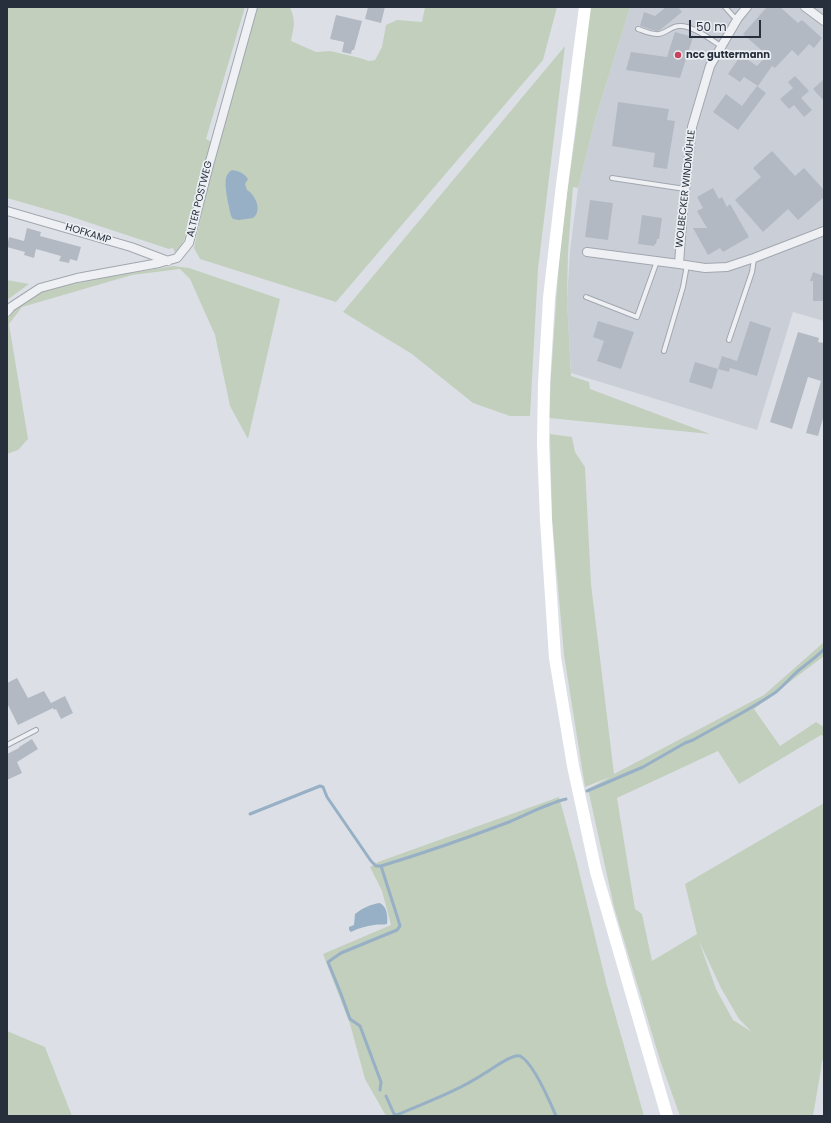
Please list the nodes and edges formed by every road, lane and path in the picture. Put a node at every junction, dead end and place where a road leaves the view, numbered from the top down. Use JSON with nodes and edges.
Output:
{"nodes":[{"id":1,"x":253,"y":7,"type":"edge"},
{"id":2,"x":585,"y":7,"type":"edge"},
{"id":3,"x":725,"y":7,"type":"edge"},
{"id":4,"x":747,"y":7,"type":"edge"},
{"id":5,"x":805,"y":7,"type":"edge"},
{"id":6,"x":737,"y":19,"type":"junction"},
{"id":7,"x":824,"y":21,"type":"edge"},
{"id":8,"x":638,"y":29,"type":"dead end"},
{"id":9,"x":721,"y":47,"type":"junction"},
{"id":10,"x":612,"y":178,"type":"dead end"},
{"id":11,"x":685,"y":189,"type":"junction"},
{"id":12,"x":7,"y":211,"type":"edge"},
{"id":13,"x":824,"y":231,"type":"edge"},
{"id":14,"x":587,"y":252,"type":"dead end"},
{"id":15,"x":754,"y":258,"type":"junction"},
{"id":16,"x":168,"y":261,"type":"junction"},
{"id":17,"x":657,"y":261,"type":"junction"},
{"id":18,"x":683,"y":264,"type":"junction"},
{"id":19,"x":586,"y":297,"type":"dead end"},
{"id":20,"x":7,"y":312,"type":"edge"},
{"id":21,"x":729,"y":340,"type":"dead end"},
{"id":22,"x":664,"y":352,"type":"dead end"},
{"id":23,"x":36,"y":730,"type":"dead end"},
{"id":24,"x":7,"y":745,"type":"edge"},
{"id":25,"x":667,"y":1116,"type":"edge"}],
"edges":[{"from":1,"to":16,"type":"street","name":"ALTER POSTWEG"},
{"from":2,"to":25,"type":"main road"},
{"from":3,"to":6,"type":"lane"},
{"from":4,"to":6,"type":"street","name":"WOLBECKER WINDMÜHLE"},
{"from":5,"to":7,"type":"street"},
{"from":6,"to":9,"type":"street","name":"WOLBECKER WINDMÜHLE"},
{"from":8,"to":9,"type":"lane"},
{"from":9,"to":11,"type":"street","name":"WOLBECKER WINDMÜHLE"},
{"from":10,"to":11,"type":"lane"},
{"from":11,"to":18,"type":"street","name":"WOLBECKER WINDMÜHLE"},
{"from":12,"to":16,"type":"street","name":"HOFKAMP"},
{"from":13,"to":15,"type":"street"},
{"from":14,"to":17,"type":"street"},
{"from":15,"to":18,"type":"street"},
{"from":15,"to":21,"type":"lane"},
{"from":16,"to":20,"type":"street","name":"ALTER POSTWEG"},
{"from":17,"to":18,"type":"street"},
{"from":17,"to":19,"type":"lane"},
{"from":18,"to":22,"type":"lane"},
{"from":23,"to":24,"type":"lane"}]}
